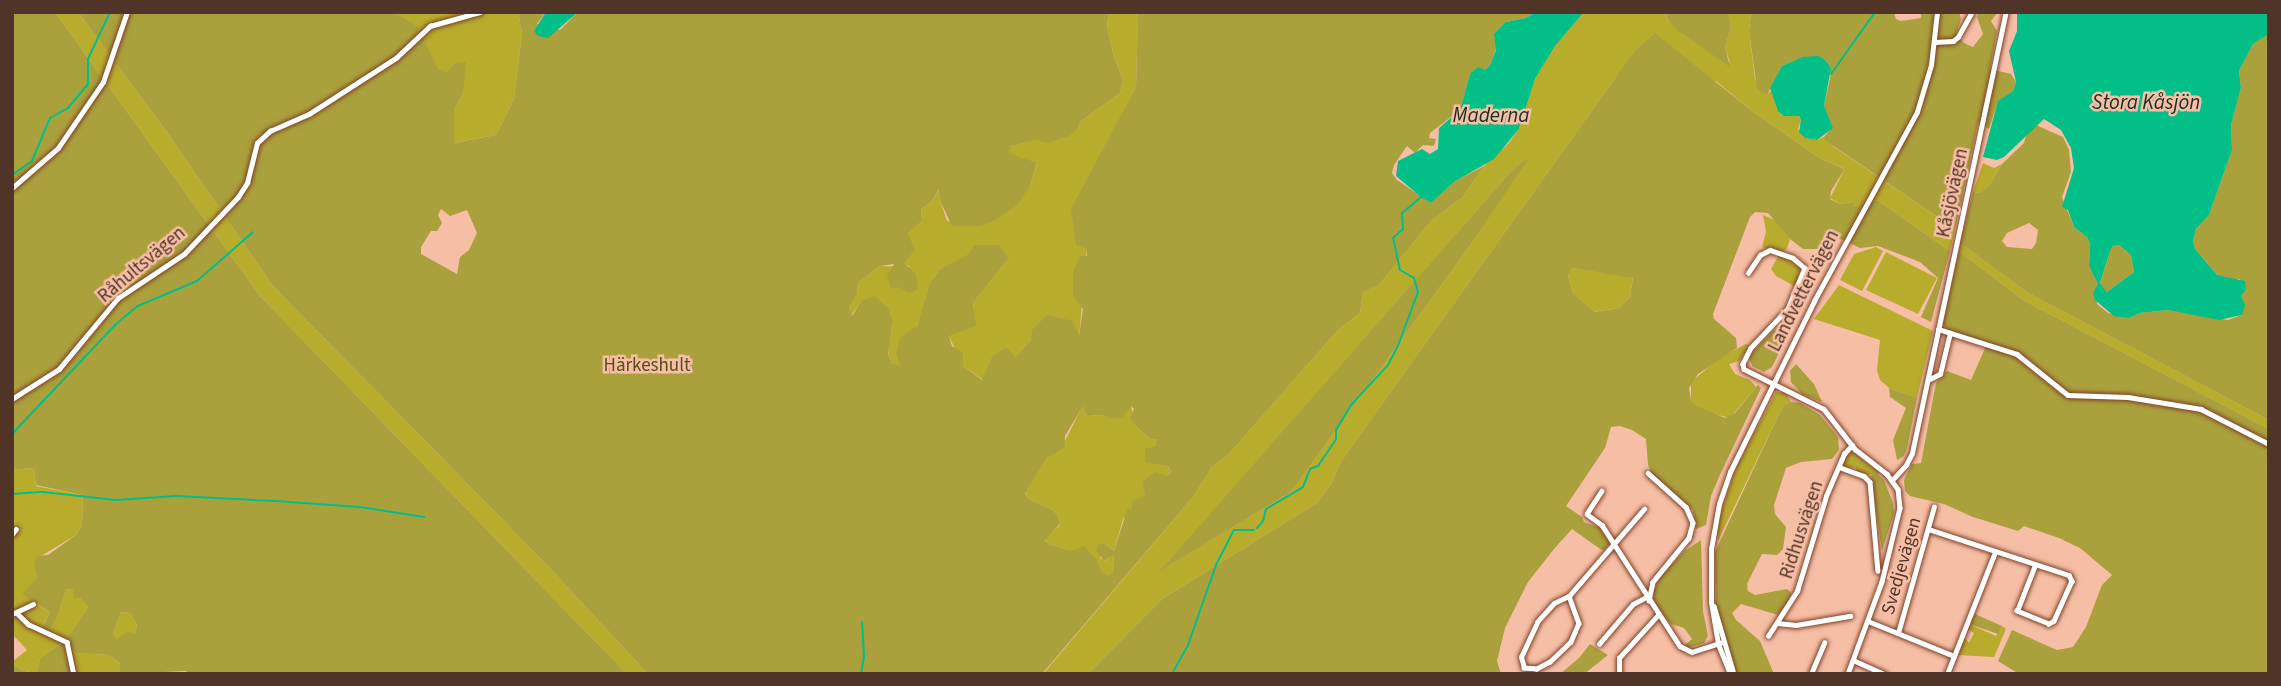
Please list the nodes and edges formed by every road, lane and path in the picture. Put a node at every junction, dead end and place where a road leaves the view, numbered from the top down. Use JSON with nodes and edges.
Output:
{"nodes":[{"id":1,"x":127,"y":12,"type":"edge"},
{"id":2,"x":480,"y":12,"type":"edge"},
{"id":3,"x":1937,"y":12,"type":"edge"},
{"id":4,"x":1972,"y":12,"type":"edge"},
{"id":5,"x":2006,"y":12,"type":"edge"},
{"id":6,"x":1935,"y":42,"type":"junction"},
{"id":7,"x":12,"y":188,"type":"edge"},
{"id":8,"x":1748,"y":273,"type":"dead end"},
{"id":9,"x":1938,"y":329,"type":"junction"},
{"id":10,"x":1950,"y":333,"type":"junction"},
{"id":11,"x":1927,"y":380,"type":"junction"},
{"id":12,"x":1773,"y":383,"type":"junction"},
{"id":13,"x":12,"y":400,"type":"edge"},
{"id":14,"x":2269,"y":444,"type":"edge"},
{"id":15,"x":1852,"y":445,"type":"junction"},
{"id":16,"x":1839,"y":467,"type":"junction"},
{"id":17,"x":1648,"y":473,"type":"dead end"},
{"id":18,"x":1893,"y":480,"type":"junction"},
{"id":19,"x":1602,"y":491,"type":"dead end"},
{"id":20,"x":1934,"y":507,"type":"dead end"},
{"id":21,"x":1644,"y":509,"type":"dead end"},
{"id":22,"x":1928,"y":529,"type":"junction"},
{"id":23,"x":1613,"y":544,"type":"junction"},
{"id":24,"x":1995,"y":552,"type":"junction"},
{"id":25,"x":2035,"y":565,"type":"junction"},
{"id":26,"x":1878,"y":571,"type":"dead end"},
{"id":27,"x":1569,"y":596,"type":"junction"},
{"id":28,"x":1648,"y":599,"type":"junction"},
{"id":29,"x":33,"y":604,"type":"dead end"},
{"id":30,"x":14,"y":614,"type":"edge"},
{"id":31,"x":1658,"y":615,"type":"junction"},
{"id":32,"x":1850,"y":616,"type":"dead end"},
{"id":33,"x":1868,"y":621,"type":"junction"},
{"id":34,"x":1777,"y":623,"type":"junction"},
{"id":35,"x":1898,"y":633,"type":"junction"},
{"id":36,"x":1768,"y":636,"type":"dead end"},
{"id":37,"x":1721,"y":643,"type":"junction"},
{"id":38,"x":1825,"y":643,"type":"dead end"},
{"id":39,"x":1599,"y":644,"type":"dead end"},
{"id":40,"x":1954,"y":656,"type":"junction"},
{"id":41,"x":1853,"y":660,"type":"junction"},
{"id":42,"x":74,"y":674,"type":"edge"},
{"id":43,"x":1619,"y":674,"type":"edge"},
{"id":44,"x":1732,"y":674,"type":"edge"},
{"id":45,"x":1811,"y":674,"type":"edge"},
{"id":46,"x":1847,"y":674,"type":"edge"},
{"id":47,"x":1885,"y":674,"type":"edge"},
{"id":48,"x":1947,"y":674,"type":"edge"}],
"edges":[{"from":1,"to":7,"type":"street"},
{"from":2,"to":13,"type":"street","name":"Råhultsvägen"},
{"from":3,"to":6,"type":"street","name":"Landvettervägen"},
{"from":4,"to":6,"type":"street"},
{"from":5,"to":9,"type":"street","name":"Kåsjövägen"},
{"from":6,"to":12,"type":"street","name":"Landvettervägen"},
{"from":8,"to":12,"type":"street"},
{"from":9,"to":10,"type":"street"},
{"from":9,"to":11,"type":"street","name":"Kåsjövägen"},
{"from":10,"to":11,"type":"street","name":"Kåsjövägen"},
{"from":10,"to":14,"type":"street"},
{"from":11,"to":18,"type":"street","name":"Kåsjövägen"},
{"from":12,"to":15,"type":"street"},
{"from":12,"to":37,"type":"street","name":"Landvettervägen"},
{"from":15,"to":16,"type":"street","name":"Ridhusvägen"},
{"from":15,"to":18,"type":"street"},
{"from":16,"to":26,"type":"street"},
{"from":16,"to":34,"type":"street","name":"Ridhusvägen"},
{"from":17,"to":28,"type":"street"},
{"from":18,"to":33,"type":"street"},
{"from":19,"to":23,"type":"street"},
{"from":20,"to":22,"type":"street","name":"Svedjevägen"},
{"from":21,"to":23,"type":"street"},
{"from":22,"to":24,"type":"street"},
{"from":22,"to":35,"type":"street","name":"Svedjevägen"},
{"from":23,"to":27,"type":"street"},
{"from":23,"to":28,"type":"street"},
{"from":24,"to":25,"type":"street"},
{"from":24,"to":40,"type":"street"},
{"from":25,"to":25,"type":"street"},
{"from":27,"to":27,"type":"street"},
{"from":28,"to":31,"type":"street"},
{"from":28,"to":39,"type":"street"},
{"from":29,"to":30,"type":"street"},
{"from":30,"to":42,"type":"street"},
{"from":31,"to":37,"type":"street"},
{"from":31,"to":43,"type":"street"},
{"from":32,"to":34,"type":"street"},
{"from":33,"to":35,"type":"street","name":"Svedjevägen"},
{"from":33,"to":41,"type":"street"},
{"from":34,"to":36,"type":"street","name":"Ridhusvägen"},
{"from":35,"to":40,"type":"street","name":"Svedjevägen"},
{"from":37,"to":44,"type":"street","name":"Landvettervägen"},
{"from":38,"to":45,"type":"street"},
{"from":40,"to":48,"type":"street"},
{"from":41,"to":46,"type":"street"},
{"from":41,"to":47,"type":"street"}]}
